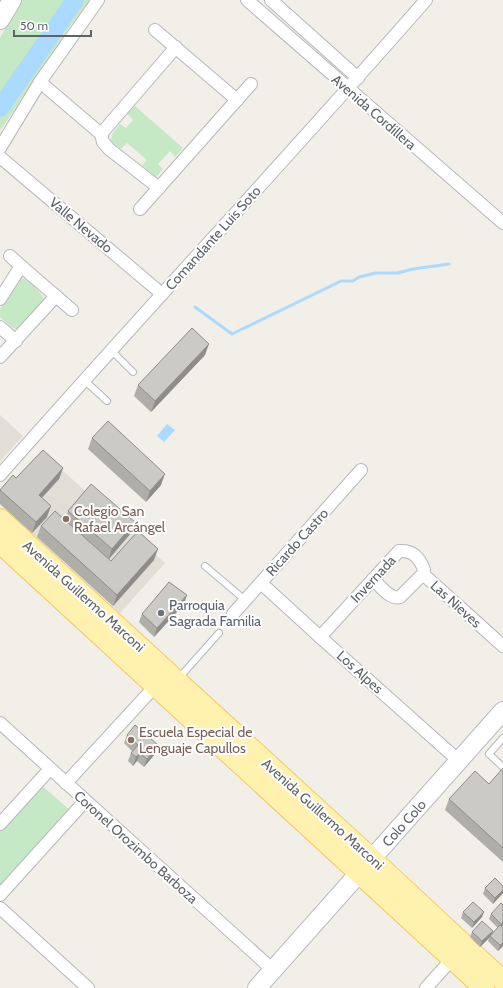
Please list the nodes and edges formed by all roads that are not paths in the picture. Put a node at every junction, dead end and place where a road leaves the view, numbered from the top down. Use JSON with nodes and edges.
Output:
{"nodes":[{"id":1,"x":12,"y":0,"type":"edge"},
{"id":2,"x":98,"y":0,"type":"edge"},
{"id":3,"x":247,"y":0,"type":"edge"},
{"id":4,"x":271,"y":0,"type":"edge"},
{"id":5,"x":426,"y":0,"type":"edge"},
{"id":6,"x":0,"y":20,"type":"edge"},
{"id":7,"x":155,"y":30,"type":"dead end"},
{"id":8,"x":176,"y":47,"type":"junction"},
{"id":9,"x":358,"y":78,"type":"junction"},
{"id":10,"x":40,"y":82,"type":"junction"},
{"id":11,"x":251,"y":84,"type":"dead end"},
{"id":12,"x":348,"y":90,"type":"junction"},
{"id":13,"x":237,"y":100,"type":"junction"},
{"id":14,"x":101,"y":134,"type":"junction"},
{"id":15,"x":0,"y":148,"type":"edge"},
{"id":16,"x":0,"y":157,"type":"edge"},
{"id":17,"x":159,"y":188,"type":"junction"},
{"id":18,"x":140,"y":208,"type":"dead end"},
{"id":19,"x":503,"y":223,"type":"edge"},
{"id":20,"x":10,"y":256,"type":"dead end"},
{"id":21,"x":21,"y":266,"type":"junction"},
{"id":22,"x":162,"y":294,"type":"junction"},
{"id":23,"x":56,"y":296,"type":"junction"},
{"id":24,"x":0,"y":299,"type":"edge"},
{"id":25,"x":72,"y":310,"type":"dead end"},
{"id":26,"x":0,"y":327,"type":"edge"},
{"id":27,"x":16,"y":341,"type":"junction"},
{"id":28,"x":111,"y":350,"type":"junction"},
{"id":29,"x":0,"y":358,"type":"edge"},
{"id":30,"x":133,"y":372,"type":"dead end"},
{"id":31,"x":84,"y":380,"type":"junction"},
{"id":32,"x":106,"y":401,"type":"dead end"},
{"id":33,"x":361,"y":470,"type":"dead end"},
{"id":34,"x":0,"y":475,"type":"edge"},
{"id":35,"x":0,"y":519,"type":"edge"},
{"id":36,"x":0,"y":543,"type":"edge"},
{"id":37,"x":205,"y":566,"type":"dead end"},
{"id":38,"x":423,"y":574,"type":"junction"},
{"id":39,"x":373,"y":579,"type":"junction"},
{"id":40,"x":261,"y":583,"type":"junction"},
{"id":41,"x":245,"y":600,"type":"junction"},
{"id":42,"x":232,"y":614,"type":"dead end"},
{"id":43,"x":218,"y":633,"type":"dead end"},
{"id":44,"x":320,"y":637,"type":"junction"},
{"id":45,"x":503,"y":646,"type":"edge"},
{"id":46,"x":167,"y":680,"type":"junction"},
{"id":47,"x":503,"y":711,"type":"edge"},
{"id":48,"x":0,"y":723,"type":"edge"},
{"id":49,"x":503,"y":738,"type":"edge"},
{"id":50,"x":459,"y":761,"type":"junction"},
{"id":51,"x":503,"y":766,"type":"edge"},
{"id":52,"x":50,"y":769,"type":"junction"},
{"id":53,"x":66,"y":783,"type":"junction"},
{"id":54,"x":85,"y":800,"type":"junction"},
{"id":55,"x":0,"y":824,"type":"edge"},
{"id":56,"x":372,"y":859,"type":"junction"},
{"id":57,"x":359,"y":874,"type":"junction"},
{"id":58,"x":0,"y":895,"type":"edge"},
{"id":59,"x":0,"y":908,"type":"edge"},
{"id":60,"x":452,"y":959,"type":"junction"},
{"id":61,"x":273,"y":970,"type":"junction"},
{"id":62,"x":503,"y":981,"type":"edge"},
{"id":63,"x":88,"y":988,"type":"edge"},
{"id":64,"x":257,"y":988,"type":"edge"},
{"id":65,"x":426,"y":988,"type":"edge"},
{"id":66,"x":484,"y":988,"type":"edge"}],
"edges":[{"from":1,"to":6,"type":"street"},
{"from":2,"to":10,"type":"street"},
{"from":3,"to":12,"type":"street","name":"Avenida Cordillera"},
{"from":4,"to":9,"type":"street","name":"Avenida Cordillera"},
{"from":5,"to":9,"type":"street","name":"Comandante Luis Soto"},
{"from":7,"to":8,"type":"street"},
{"from":8,"to":13,"type":"street"},
{"from":8,"to":14,"type":"street"},
{"from":9,"to":12,"type":"street","name":"Comandante Luis Soto"},
{"from":10,"to":14,"type":"street"},
{"from":10,"to":15,"type":"street"},
{"from":11,"to":13,"type":"street"},
{"from":12,"to":19,"type":"street","name":"Avenida Cordillera"},
{"from":12,"to":22,"type":"street","name":"Comandante Luis Soto"},
{"from":13,"to":17,"type":"street"},
{"from":14,"to":17,"type":"street"},
{"from":16,"to":22,"type":"street","name":"Valle Nevado"},
{"from":17,"to":18,"type":"street"},
{"from":20,"to":21,"type":"street"},
{"from":21,"to":23,"type":"street"},
{"from":21,"to":24,"type":"street"},
{"from":22,"to":28,"type":"street","name":"Comandante Luis Soto"},
{"from":23,"to":25,"type":"street"},
{"from":23,"to":27,"type":"street"},
{"from":26,"to":27,"type":"street"},
{"from":27,"to":29,"type":"street"},
{"from":28,"to":30,"type":"lane"},
{"from":28,"to":31,"type":"street","name":"Comandante Luis Soto"},
{"from":31,"to":32,"type":"lane"},
{"from":31,"to":34,"type":"street","name":"Comandante Luis Soto"},
{"from":33,"to":40,"type":"street","name":"Ricardo Castro"},
{"from":35,"to":46,"type":"main road","name":"Avenida Guillermo Marconi"},
{"from":36,"to":46,"type":"main road","name":"Avenida Guillermo Marconi"},
{"from":37,"to":41,"type":"lane"},
{"from":38,"to":39,"type":"street","name":"Las Nieves"},
{"from":38,"to":39,"type":"street","name":"Invernada"},
{"from":38,"to":45,"type":"street","name":"Las Nieves"},
{"from":39,"to":44,"type":"street","name":"Invernada"},
{"from":40,"to":41,"type":"street","name":"Ricardo Castro"},
{"from":40,"to":44,"type":"street","name":"Los Alpes"},
{"from":41,"to":42,"type":"street","name":"Ricardo Castro"},
{"from":43,"to":46,"type":"lane"},
{"from":44,"to":50,"type":"street","name":"Los Alpes"},
{"from":46,"to":53,"type":"street"},
{"from":46,"to":56,"type":"main road","name":"Avenida Guillermo Marconi"},
{"from":46,"to":57,"type":"main road","name":"Avenida Guillermo Marconi"},
{"from":47,"to":50,"type":"street","name":"Colo Colo"},
{"from":48,"to":52,"type":"street","name":"Coronel Orozimbo Barboza"},
{"from":49,"to":51,"type":"lane"},
{"from":50,"to":56,"type":"street","name":"Colo Colo"},
{"from":52,"to":53,"type":"street","name":"Coronel Orozimbo Barboza"},
{"from":52,"to":55,"type":"street"},
{"from":53,"to":54,"type":"street","name":"Coronel Orozimbo Barboza"},
{"from":54,"to":58,"type":"street"},
{"from":54,"to":61,"type":"street","name":"Coronel Orozimbo Barboza"},
{"from":56,"to":57,"type":"street","name":"Colo Colo"},
{"from":56,"to":62,"type":"main road","name":"Avenida Guillermo Marconi"},
{"from":57,"to":60,"type":"main road","name":"Avenida Guillermo Marconi"},
{"from":57,"to":61,"type":"street","name":"Colo Colo"},
{"from":59,"to":63,"type":"street"},
{"from":60,"to":65,"type":"street"},
{"from":60,"to":66,"type":"main road","name":"Avenida Guillermo Marconi"},
{"from":61,"to":64,"type":"street","name":"Colo Colo"}]}
